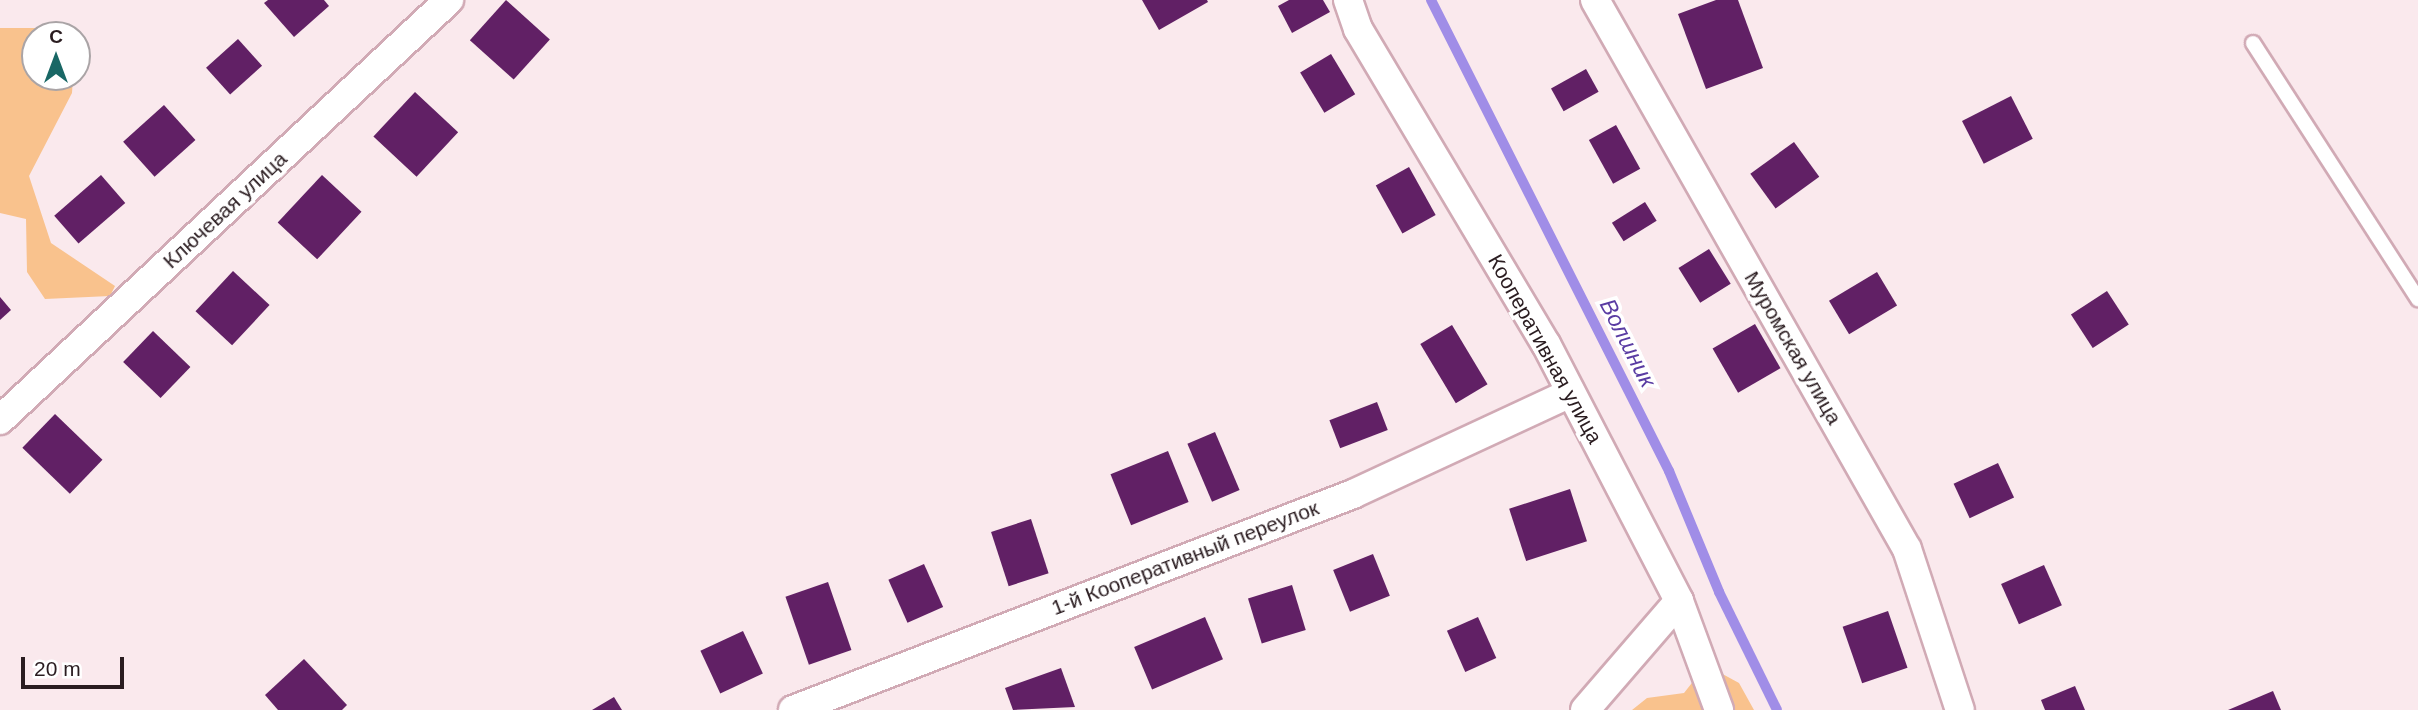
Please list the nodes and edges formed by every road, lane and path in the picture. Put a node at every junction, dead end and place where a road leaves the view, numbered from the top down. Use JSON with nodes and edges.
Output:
{"nodes":[{"id":1,"x":449,"y":0,"type":"edge"},
{"id":2,"x":1348,"y":0,"type":"edge"},
{"id":3,"x":1595,"y":0,"type":"edge"},
{"id":4,"x":2253,"y":43,"type":"dead end"},
{"id":5,"x":2418,"y":299,"type":"edge"},
{"id":6,"x":1571,"y":393,"type":"junction"},
{"id":7,"x":0,"y":421,"type":"edge"},
{"id":8,"x":1679,"y":601,"type":"junction"},
{"id":9,"x":793,"y":710,"type":"edge"},
{"id":10,"x":1585,"y":710,"type":"edge"},
{"id":11,"x":1719,"y":710,"type":"edge"},
{"id":12,"x":1960,"y":710,"type":"edge"}],
"edges":[{"from":1,"to":7,"type":"street","name":"Ключевая улица"},
{"from":2,"to":6,"type":"street","name":"Кооперативная улица"},
{"from":3,"to":12,"type":"street","name":"Муромская улица"},
{"from":4,"to":5,"type":"lane"},
{"from":6,"to":8,"type":"street","name":"Кооперативная улица"},
{"from":6,"to":9,"type":"street","name":"1-й Кооперативный переулок"},
{"from":8,"to":10,"type":"street"},
{"from":8,"to":11,"type":"street","name":"Кооперативная улица"}]}
